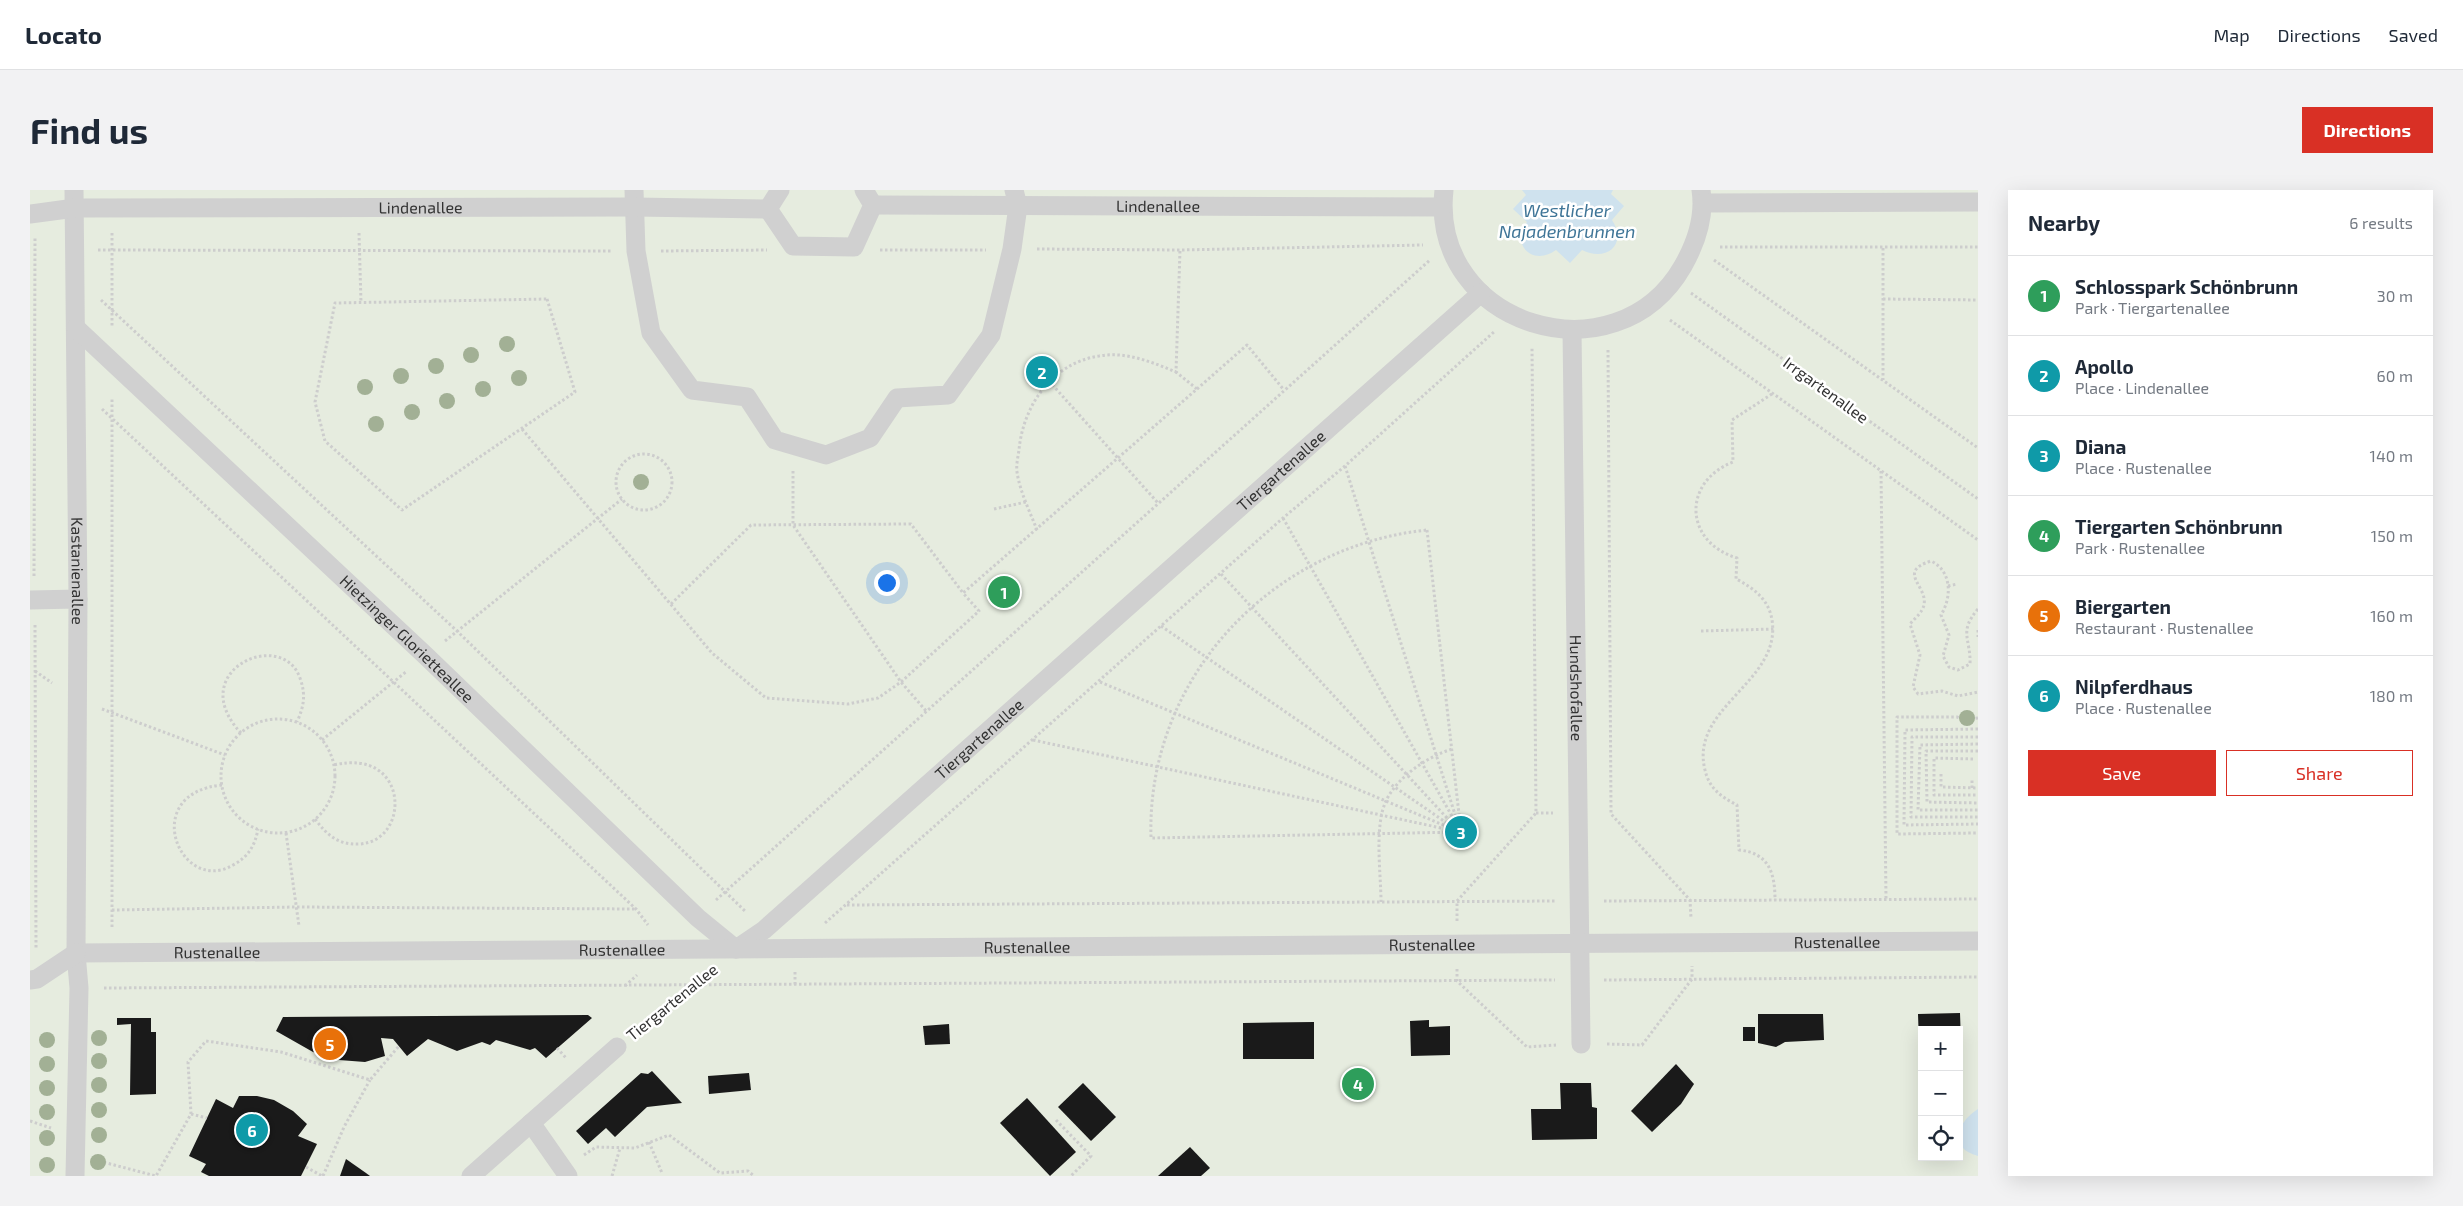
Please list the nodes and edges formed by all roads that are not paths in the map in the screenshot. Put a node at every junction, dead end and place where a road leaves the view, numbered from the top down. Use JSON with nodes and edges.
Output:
{"nodes":[{"id":1,"x":780,"y":190,"type":"edge"},
{"id":2,"x":1702,"y":197,"type":"edge"},
{"id":3,"x":869,"y":198,"type":"edge"},
{"id":4,"x":1016,"y":198,"type":"edge"},
{"id":5,"x":75,"y":199,"type":"edge"},
{"id":6,"x":635,"y":199,"type":"edge"},
{"id":7,"x":1443,"y":199,"type":"edge"},
{"id":8,"x":1978,"y":202,"type":"edge"},
{"id":9,"x":768,"y":209,"type":"junction"},
{"id":10,"x":30,"y":214,"type":"edge"},
{"id":11,"x":1481,"y":293,"type":"junction"},
{"id":12,"x":76,"y":328,"type":"junction"},
{"id":13,"x":1572,"y":330,"type":"junction"},
{"id":14,"x":78,"y":599,"type":"junction"},
{"id":15,"x":30,"y":600,"type":"edge"},
{"id":16,"x":1978,"y":940,"type":"edge"},
{"id":17,"x":1580,"y":943,"type":"junction"},
{"id":18,"x":736,"y":949,"type":"junction"},
{"id":19,"x":76,"y":953,"type":"junction"},
{"id":20,"x":30,"y":980,"type":"edge"},
{"id":21,"x":1581,"y":1044,"type":"road end"},
{"id":22,"x":617,"y":1046,"type":"road end"},
{"id":23,"x":531,"y":1123,"type":"junction"},
{"id":24,"x":565,"y":1173,"type":"edge"},
{"id":25,"x":76,"y":1176,"type":"edge"},
{"id":26,"x":471,"y":1176,"type":"edge"}],
"edges":[{"from":1,"to":9,"type":"street"},
{"from":2,"to":8,"type":"street"},
{"from":2,"to":13,"type":"street"},
{"from":3,"to":4,"type":"street","name":"Lindenallee"},
{"from":3,"to":9,"type":"street","name":"Lindenallee"},
{"from":4,"to":6,"type":"street"},
{"from":4,"to":7,"type":"street","name":"Lindenallee"},
{"from":5,"to":6,"type":"street","name":"Lindenallee"},
{"from":5,"to":10,"type":"street","name":"Lindenallee"},
{"from":5,"to":12,"type":"street","name":"Kastanienallee"},
{"from":6,"to":9,"type":"street","name":"Lindenallee"},
{"from":7,"to":11,"type":"street"},
{"from":11,"to":13,"type":"street"},
{"from":11,"to":18,"type":"street","name":"Tiergartenallee"},
{"from":12,"to":14,"type":"street","name":"Kastanienallee"},
{"from":12,"to":18,"type":"street","name":"Hietzinger Glorietteallee"},
{"from":13,"to":17,"type":"street","name":"Hundshofallee"},
{"from":14,"to":15,"type":"street"},
{"from":14,"to":19,"type":"street","name":"Kastanienallee"},
{"from":16,"to":17,"type":"street","name":"Rustenallee"},
{"from":17,"to":18,"type":"street","name":"Rustenallee"},
{"from":17,"to":21,"type":"street","name":"Hundshofallee"},
{"from":18,"to":19,"type":"street","name":"Rustenallee"},
{"from":19,"to":20,"type":"street"},
{"from":19,"to":25,"type":"street","name":"Kastanienallee"},
{"from":22,"to":23,"type":"street","name":"Tiergartenallee"},
{"from":23,"to":24,"type":"street"},
{"from":23,"to":26,"type":"street","name":"Tiergartenallee"}]}
